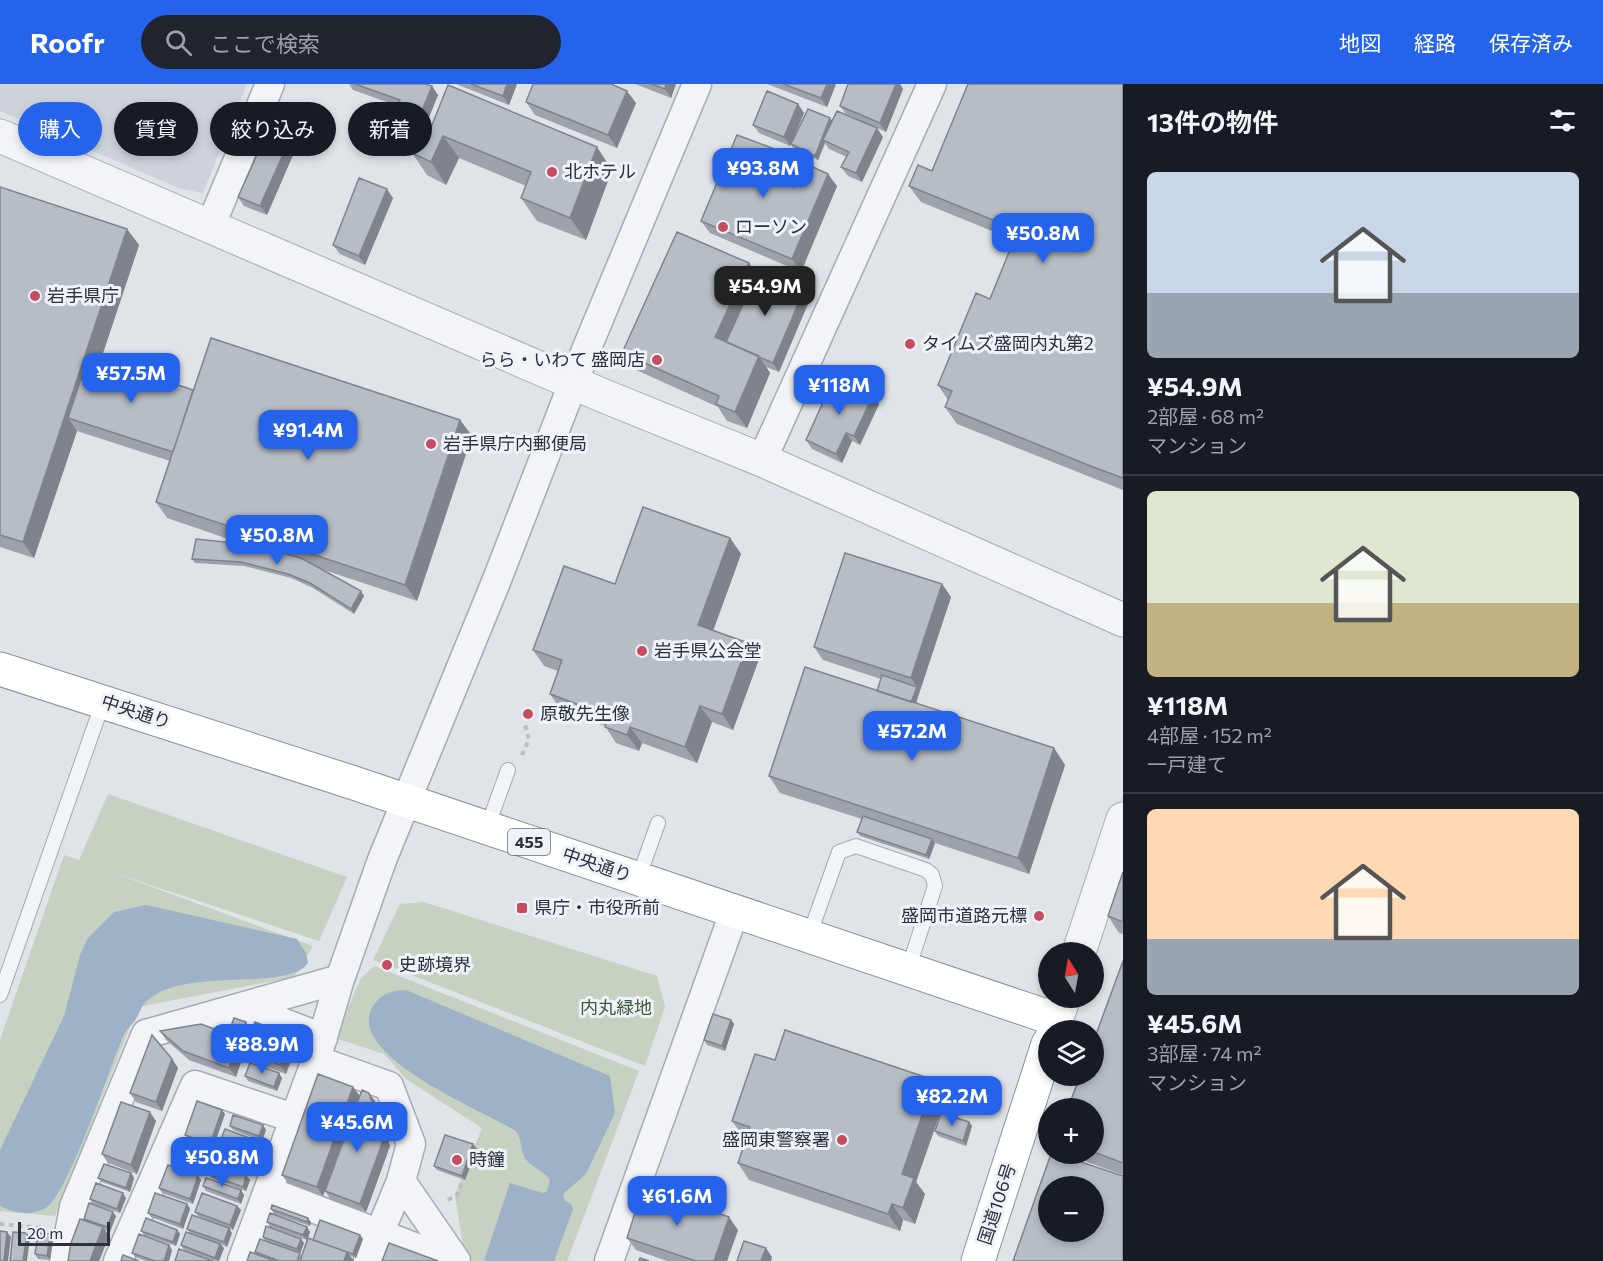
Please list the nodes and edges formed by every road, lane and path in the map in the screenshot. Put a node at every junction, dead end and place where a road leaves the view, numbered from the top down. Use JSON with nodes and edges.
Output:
{"nodes":[{"id":1,"x":270,"y":84,"type":"edge"},
{"id":2,"x":697,"y":84,"type":"edge"},
{"id":3,"x":932,"y":84,"type":"edge"},
{"id":4,"x":0,"y":136,"type":"edge"},
{"id":5,"x":210,"y":227,"type":"junction"},
{"id":6,"x":574,"y":382,"type":"junction"},
{"id":7,"x":762,"y":460,"type":"junction"},
{"id":8,"x":1123,"y":620,"type":"edge"},
{"id":9,"x":0,"y":669,"type":"edge"},
{"id":10,"x":103,"y":702,"type":"junction"},
{"id":11,"x":525,"y":725,"type":"dead end"},
{"id":12,"x":522,"y":757,"type":"dead end"},
{"id":13,"x":508,"y":770,"type":"dead end"},
{"id":14,"x":406,"y":800,"type":"junction"},
{"id":15,"x":1123,"y":819,"type":"edge"},
{"id":16,"x":658,"y":823,"type":"dead end"},
{"id":17,"x":487,"y":828,"type":"junction"},
{"id":18,"x":638,"y":879,"type":"junction"},
{"id":19,"x":735,"y":910,"type":"junction"},
{"id":20,"x":809,"y":936,"type":"junction"},
{"id":21,"x":1082,"y":942,"type":"edge"},
{"id":22,"x":908,"y":970,"type":"junction"},
{"id":23,"x":340,"y":979,"type":"junction"},
{"id":24,"x":0,"y":995,"type":"edge"},
{"id":25,"x":242,"y":1007,"type":"junction"},
{"id":26,"x":1047,"y":1020,"type":"edge"},
{"id":27,"x":319,"y":1049,"type":"junction"},
{"id":28,"x":1038,"y":1076,"type":"edge"},
{"id":29,"x":293,"y":1118,"type":"junction"},
{"id":30,"x":402,"y":1182,"type":"junction"},
{"id":31,"x":268,"y":1191,"type":"junction"},
{"id":32,"x":0,"y":1224,"type":"edge"},
{"id":33,"x":70,"y":1230,"type":"junction"},
{"id":34,"x":379,"y":1232,"type":"junction"},
{"id":35,"x":64,"y":1261,"type":"edge"},
{"id":36,"x":118,"y":1261,"type":"edge"},
{"id":37,"x":242,"y":1261,"type":"edge"},
{"id":38,"x":368,"y":1261,"type":"edge"},
{"id":39,"x":451,"y":1261,"type":"edge"},
{"id":40,"x":456,"y":1261,"type":"edge"},
{"id":41,"x":609,"y":1261,"type":"edge"},
{"id":42,"x":978,"y":1261,"type":"edge"}],
"edges":[{"from":1,"to":5,"type":"street"},
{"from":2,"to":6,"type":"street"},
{"from":3,"to":7,"type":"street"},
{"from":4,"to":5,"type":"street"},
{"from":5,"to":6,"type":"street"},
{"from":6,"to":7,"type":"street"},
{"from":6,"to":14,"type":"street"},
{"from":7,"to":8,"type":"street"},
{"from":9,"to":10,"type":"highway","name":"中央通り","number":"455"},
{"from":10,"to":14,"type":"highway","name":"中央通り","number":"455"},
{"from":10,"to":24,"type":"lane"},
{"from":11,"to":12,"type":"path"},
{"from":13,"to":17,"type":"lane"},
{"from":14,"to":17,"type":"highway","name":"中央通り","number":"455"},
{"from":14,"to":23,"type":"street"},
{"from":15,"to":21,"type":"street"},
{"from":16,"to":18,"type":"lane"},
{"from":17,"to":18,"type":"highway","name":"中央通り","number":"455"},
{"from":18,"to":19,"type":"highway","name":"中央通り","number":"455"},
{"from":19,"to":20,"type":"highway","name":"中央通り","number":"455"},
{"from":19,"to":41,"type":"street"},
{"from":20,"to":22,"type":"highway","name":"中央通り","number":"455"},
{"from":20,"to":22,"type":"lane"},
{"from":22,"to":26,"type":"highway","name":"中央通り","number":"455"},
{"from":23,"to":25,"type":"street"},
{"from":23,"to":27,"type":"street"},
{"from":25,"to":27,"type":"street"},
{"from":25,"to":33,"type":"street"},
{"from":27,"to":29,"type":"street"},
{"from":27,"to":30,"type":"street"},
{"from":28,"to":42,"type":"highway","name":"国道106号"},
{"from":29,"to":31,"type":"street"},
{"from":29,"to":36,"type":"street"},
{"from":30,"to":34,"type":"street"},
{"from":30,"to":40,"type":"street"},
{"from":31,"to":34,"type":"street"},
{"from":31,"to":37,"type":"street"},
{"from":32,"to":33,"type":"path"},
{"from":33,"to":35,"type":"street"},
{"from":34,"to":38,"type":"street"},
{"from":34,"to":39,"type":"street"}]}
